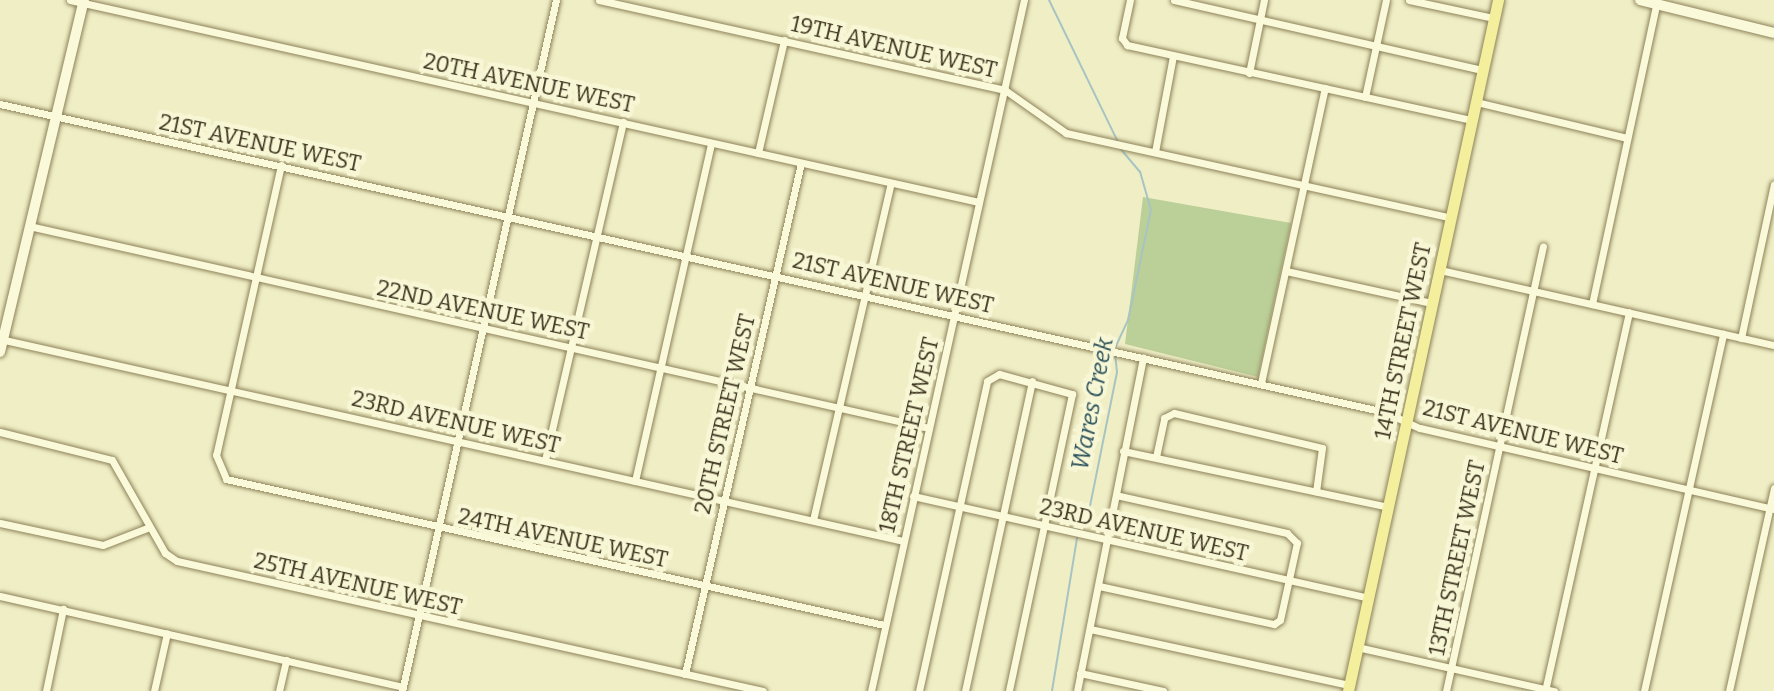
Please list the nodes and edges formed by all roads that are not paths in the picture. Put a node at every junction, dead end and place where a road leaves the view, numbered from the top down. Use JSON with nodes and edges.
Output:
{"nodes":[{"id":1,"x":70,"y":0,"type":"edge"},
{"id":2,"x":556,"y":0,"type":"edge"},
{"id":3,"x":599,"y":0,"type":"edge"},
{"id":4,"x":1024,"y":0,"type":"edge"},
{"id":5,"x":1130,"y":0,"type":"edge"},
{"id":6,"x":1174,"y":0,"type":"edge"},
{"id":7,"x":1264,"y":0,"type":"edge"},
{"id":8,"x":1386,"y":0,"type":"edge"},
{"id":9,"x":1409,"y":0,"type":"edge"},
{"id":10,"x":1498,"y":0,"type":"edge"},
{"id":11,"x":1640,"y":0,"type":"edge"},
{"id":12,"x":84,"y":2,"type":"edge"},
{"id":13,"x":1657,"y":2,"type":"edge"},
{"id":14,"x":1494,"y":18,"type":"junction"},
{"id":15,"x":1260,"y":19,"type":"junction"},
{"id":16,"x":1774,"y":33,"type":"edge"},
{"id":17,"x":784,"y":40,"type":"junction"},
{"id":18,"x":1376,"y":46,"type":"junction"},
{"id":19,"x":1173,"y":56,"type":"junction"},
{"id":20,"x":1483,"y":70,"type":"junction"},
{"id":21,"x":1249,"y":73,"type":"junction"},
{"id":22,"x":1325,"y":88,"type":"junction"},
{"id":23,"x":1005,"y":90,"type":"junction"},
{"id":24,"x":1365,"y":97,"type":"junction"},
{"id":25,"x":1476,"y":102,"type":"junction"},
{"id":26,"x":533,"y":103,"type":"junction"},
{"id":27,"x":0,"y":104,"type":"edge"},
{"id":28,"x":56,"y":116,"type":"junction"},
{"id":29,"x":1472,"y":120,"type":"junction"},
{"id":30,"x":623,"y":122,"type":"junction"},
{"id":31,"x":1627,"y":138,"type":"junction"},
{"id":32,"x":711,"y":143,"type":"junction"},
{"id":33,"x":1155,"y":152,"type":"junction"},
{"id":34,"x":758,"y":153,"type":"junction"},
{"id":35,"x":801,"y":163,"type":"junction"},
{"id":36,"x":281,"y":165,"type":"junction"},
{"id":37,"x":891,"y":183,"type":"junction"},
{"id":38,"x":1774,"y":184,"type":"edge"},
{"id":39,"x":1305,"y":185,"type":"junction"},
{"id":40,"x":979,"y":202,"type":"junction"},
{"id":41,"x":506,"y":216,"type":"junction"},
{"id":42,"x":1451,"y":218,"type":"junction"},
{"id":43,"x":29,"y":226,"type":"junction"},
{"id":44,"x":596,"y":235,"type":"junction"},
{"id":45,"x":1543,"y":246,"type":"dead end"},
{"id":46,"x":686,"y":256,"type":"junction"},
{"id":47,"x":1440,"y":270,"type":"junction"},
{"id":48,"x":1286,"y":271,"type":"junction"},
{"id":49,"x":776,"y":275,"type":"junction"},
{"id":50,"x":256,"y":278,"type":"junction"},
{"id":51,"x":1533,"y":291,"type":"junction"},
{"id":52,"x":865,"y":295,"type":"junction"},
{"id":53,"x":1432,"y":303,"type":"junction"},
{"id":54,"x":1592,"y":304,"type":"junction"},
{"id":55,"x":1629,"y":312,"type":"junction"},
{"id":56,"x":954,"y":315,"type":"junction"},
{"id":57,"x":480,"y":328,"type":"junction"},
{"id":58,"x":1723,"y":334,"type":"junction"},
{"id":59,"x":1741,"y":338,"type":"junction"},
{"id":60,"x":1,"y":339,"type":"edge"},
{"id":61,"x":1774,"y":345,"type":"edge"},
{"id":62,"x":570,"y":347,"type":"junction"},
{"id":63,"x":0,"y":352,"type":"edge"},
{"id":64,"x":1143,"y":357,"type":"junction"},
{"id":65,"x":660,"y":367,"type":"junction"},
{"id":66,"x":1032,"y":381,"type":"junction"},
{"id":67,"x":1261,"y":383,"type":"junction"},
{"id":68,"x":749,"y":387,"type":"junction"},
{"id":69,"x":230,"y":390,"type":"junction"},
{"id":70,"x":840,"y":408,"type":"junction"},
{"id":71,"x":1406,"y":421,"type":"junction"},
{"id":72,"x":929,"y":428,"type":"junction"},
{"id":73,"x":0,"y":432,"type":"edge"},
{"id":74,"x":455,"y":440,"type":"junction"},
{"id":75,"x":1500,"y":447,"type":"junction"},
{"id":76,"x":1123,"y":451,"type":"junction"},
{"id":77,"x":1156,"y":457,"type":"junction"},
{"id":78,"x":545,"y":460,"type":"junction"},
{"id":79,"x":1594,"y":469,"type":"junction"},
{"id":80,"x":635,"y":481,"type":"junction"},
{"id":81,"x":1774,"y":488,"type":"edge"},
{"id":82,"x":1688,"y":490,"type":"junction"},
{"id":83,"x":1316,"y":492,"type":"junction"},
{"id":84,"x":1116,"y":495,"type":"junction"},
{"id":85,"x":913,"y":496,"type":"junction"},
{"id":86,"x":724,"y":500,"type":"junction"},
{"id":87,"x":959,"y":507,"type":"junction"},
{"id":88,"x":1388,"y":507,"type":"junction"},
{"id":89,"x":1772,"y":509,"type":"edge"},
{"id":90,"x":1003,"y":517,"type":"junction"},
{"id":91,"x":813,"y":520,"type":"junction"},
{"id":92,"x":0,"y":523,"type":"edge"},
{"id":93,"x":1045,"y":526,"type":"junction"},
{"id":94,"x":150,"y":527,"type":"junction"},
{"id":95,"x":436,"y":528,"type":"junction"},
{"id":96,"x":1109,"y":540,"type":"junction"},
{"id":97,"x":903,"y":541,"type":"junction"},
{"id":98,"x":1289,"y":581,"type":"junction"},
{"id":99,"x":1099,"y":586,"type":"junction"},
{"id":100,"x":705,"y":587,"type":"junction"},
{"id":101,"x":0,"y":596,"type":"edge"},
{"id":102,"x":1368,"y":598,"type":"junction"},
{"id":103,"x":63,"y":609,"type":"junction"},
{"id":104,"x":416,"y":616,"type":"junction"},
{"id":105,"x":884,"y":625,"type":"junction"},
{"id":106,"x":1090,"y":629,"type":"junction"},
{"id":107,"x":167,"y":633,"type":"junction"},
{"id":108,"x":1357,"y":647,"type":"junction"},
{"id":109,"x":286,"y":660,"type":"junction"},
{"id":110,"x":1451,"y":668,"type":"junction"},
{"id":111,"x":1080,"y":673,"type":"junction"},
{"id":112,"x":685,"y":674,"type":"junction"},
{"id":113,"x":1348,"y":688,"type":"edge"},
{"id":114,"x":403,"y":689,"type":"edge"},
{"id":115,"x":1548,"y":690,"type":"edge"},
{"id":116,"x":46,"y":691,"type":"edge"},
{"id":117,"x":154,"y":691,"type":"edge"},
{"id":118,"x":279,"y":691,"type":"edge"},
{"id":119,"x":763,"y":691,"type":"edge"},
{"id":120,"x":871,"y":691,"type":"edge"},
{"id":121,"x":919,"y":691,"type":"edge"},
{"id":122,"x":965,"y":691,"type":"edge"},
{"id":123,"x":1009,"y":691,"type":"edge"},
{"id":124,"x":1077,"y":691,"type":"edge"},
{"id":125,"x":1163,"y":691,"type":"edge"},
{"id":126,"x":1446,"y":691,"type":"edge"},
{"id":127,"x":1644,"y":691,"type":"edge"},
{"id":128,"x":1729,"y":691,"type":"edge"}],
"edges":[{"from":1,"to":12,"type":"street","name":"20TH AVENUE WEST"},
{"from":2,"to":26,"type":"street"},
{"from":3,"to":17,"type":"street","name":"19TH AVENUE WEST"},
{"from":4,"to":23,"type":"street","name":"18TH STREET WEST"},
{"from":5,"to":19,"type":"street"},
{"from":6,"to":15,"type":"street"},
{"from":7,"to":15,"type":"street"},
{"from":8,"to":18,"type":"street"},
{"from":9,"to":14,"type":"street"},
{"from":10,"to":14,"type":"main road","name":"14TH STREET WEST"},
{"from":11,"to":13,"type":"street"},
{"from":12,"to":26,"type":"street","name":"20TH AVENUE WEST"},
{"from":12,"to":28,"type":"street"},
{"from":13,"to":16,"type":"street"},
{"from":13,"to":31,"type":"street"},
{"from":14,"to":20,"type":"main road","name":"14TH STREET WEST"},
{"from":15,"to":18,"type":"street"},
{"from":15,"to":21,"type":"street"},
{"from":17,"to":23,"type":"street","name":"19TH AVENUE WEST"},
{"from":17,"to":34,"type":"street"},
{"from":18,"to":20,"type":"street"},
{"from":18,"to":24,"type":"street"},
{"from":19,"to":21,"type":"street"},
{"from":19,"to":33,"type":"street"},
{"from":20,"to":25,"type":"main road","name":"14TH STREET WEST"},
{"from":21,"to":22,"type":"street"},
{"from":22,"to":24,"type":"street"},
{"from":22,"to":39,"type":"street"},
{"from":23,"to":33,"type":"street","name":"19TH AVENUE WEST"},
{"from":23,"to":40,"type":"street","name":"18TH STREET WEST"},
{"from":24,"to":29,"type":"street"},
{"from":25,"to":29,"type":"main road","name":"14TH STREET WEST"},
{"from":25,"to":31,"type":"street"},
{"from":26,"to":30,"type":"street","name":"20TH AVENUE WEST"},
{"from":26,"to":41,"type":"street"},
{"from":27,"to":28,"type":"street","name":"21ST AVENUE WEST"},
{"from":28,"to":36,"type":"street","name":"21ST AVENUE WEST"},
{"from":28,"to":43,"type":"street"},
{"from":29,"to":42,"type":"main road","name":"14TH STREET WEST"},
{"from":30,"to":32,"type":"street","name":"20TH AVENUE WEST"},
{"from":30,"to":44,"type":"street"},
{"from":31,"to":54,"type":"street"},
{"from":32,"to":34,"type":"street","name":"20TH AVENUE WEST"},
{"from":32,"to":46,"type":"street"},
{"from":33,"to":39,"type":"street","name":"19TH AVENUE WEST"},
{"from":34,"to":35,"type":"street","name":"20TH AVENUE WEST"},
{"from":35,"to":37,"type":"street","name":"20TH AVENUE WEST"},
{"from":35,"to":49,"type":"street","name":"20TH STREET WEST"},
{"from":36,"to":41,"type":"street","name":"21ST AVENUE WEST"},
{"from":36,"to":50,"type":"street"},
{"from":37,"to":40,"type":"street","name":"20TH AVENUE WEST"},
{"from":37,"to":52,"type":"street"},
{"from":38,"to":59,"type":"street"},
{"from":39,"to":42,"type":"street","name":"19TH AVENUE WEST"},
{"from":39,"to":48,"type":"street"},
{"from":40,"to":56,"type":"street","name":"18TH STREET WEST"},
{"from":41,"to":44,"type":"street","name":"21ST AVENUE WEST"},
{"from":41,"to":57,"type":"street"},
{"from":42,"to":47,"type":"main road","name":"14TH STREET WEST"},
{"from":43,"to":50,"type":"street","name":"22ND AVENUE WEST"},
{"from":43,"to":60,"type":"street"},
{"from":44,"to":46,"type":"street","name":"21ST AVENUE WEST"},
{"from":44,"to":62,"type":"street"},
{"from":45,"to":51,"type":"street","name":"13TH STREET WEST"},
{"from":46,"to":49,"type":"street","name":"21ST AVENUE WEST"},
{"from":46,"to":65,"type":"street"},
{"from":47,"to":51,"type":"street"},
{"from":47,"to":53,"type":"main road","name":"14TH STREET WEST"},
{"from":48,"to":53,"type":"street"},
{"from":48,"to":67,"type":"street"},
{"from":49,"to":52,"type":"street","name":"21ST AVENUE WEST"},
{"from":49,"to":68,"type":"street","name":"20TH STREET WEST"},
{"from":50,"to":57,"type":"street","name":"22ND AVENUE WEST"},
{"from":50,"to":69,"type":"street"},
{"from":51,"to":54,"type":"street"},
{"from":51,"to":75,"type":"street","name":"13TH STREET WEST"},
{"from":52,"to":56,"type":"street","name":"21ST AVENUE WEST"},
{"from":52,"to":70,"type":"street"},
{"from":53,"to":71,"type":"main road","name":"14TH STREET WEST"},
{"from":54,"to":55,"type":"street"},
{"from":55,"to":58,"type":"street"},
{"from":55,"to":79,"type":"street"},
{"from":56,"to":64,"type":"street","name":"21ST AVENUE WEST"},
{"from":56,"to":72,"type":"street","name":"18TH STREET WEST"},
{"from":57,"to":62,"type":"street","name":"22ND AVENUE WEST"},
{"from":57,"to":74,"type":"street"},
{"from":58,"to":59,"type":"street"},
{"from":58,"to":82,"type":"street"},
{"from":59,"to":61,"type":"street"},
{"from":60,"to":63,"type":"street"},
{"from":60,"to":69,"type":"street","name":"23RD AVENUE WEST"},
{"from":62,"to":65,"type":"street","name":"22ND AVENUE WEST"},
{"from":62,"to":78,"type":"street"},
{"from":64,"to":67,"type":"street","name":"21ST AVENUE WEST"},
{"from":64,"to":76,"type":"street"},
{"from":65,"to":68,"type":"street","name":"22ND AVENUE WEST"},
{"from":65,"to":80,"type":"street"},
{"from":66,"to":87,"type":"street"},
{"from":66,"to":90,"type":"street"},
{"from":66,"to":93,"type":"street"},
{"from":67,"to":71,"type":"street","name":"21ST AVENUE WEST"},
{"from":68,"to":70,"type":"street","name":"22ND AVENUE WEST"},
{"from":68,"to":86,"type":"street","name":"20TH STREET WEST"},
{"from":69,"to":74,"type":"street","name":"23RD AVENUE WEST"},
{"from":69,"to":95,"type":"street","name":"24TH AVENUE WEST"},
{"from":70,"to":72,"type":"street","name":"22ND AVENUE WEST"},
{"from":70,"to":91,"type":"street"},
{"from":71,"to":75,"type":"street","name":"21ST AVENUE WEST"},
{"from":71,"to":88,"type":"main road","name":"14TH STREET WEST"},
{"from":72,"to":85,"type":"street","name":"18TH STREET WEST"},
{"from":73,"to":94,"type":"street","name":"25TH AVENUE WEST"},
{"from":74,"to":78,"type":"street","name":"23RD AVENUE WEST"},
{"from":74,"to":95,"type":"street"},
{"from":75,"to":79,"type":"street","name":"21ST AVENUE WEST"},
{"from":75,"to":110,"type":"street","name":"13TH STREET WEST"},
{"from":76,"to":77,"type":"street"},
{"from":76,"to":84,"type":"street"},
{"from":77,"to":83,"type":"street"},
{"from":77,"to":83,"type":"street"},
{"from":78,"to":80,"type":"street","name":"23RD AVENUE WEST"},
{"from":79,"to":82,"type":"street","name":"21ST AVENUE WEST"},
{"from":79,"to":115,"type":"street"},
{"from":80,"to":86,"type":"street","name":"23RD AVENUE WEST"},
{"from":81,"to":89,"type":"street"},
{"from":82,"to":89,"type":"street","name":"21ST AVENUE WEST"},
{"from":82,"to":127,"type":"street"},
{"from":83,"to":88,"type":"street"},
{"from":84,"to":96,"type":"street"},
{"from":84,"to":98,"type":"street"},
{"from":85,"to":87,"type":"street","name":"23RD AVENUE WEST"},
{"from":85,"to":97,"type":"street","name":"18TH STREET WEST"},
{"from":86,"to":91,"type":"street","name":"23RD AVENUE WEST"},
{"from":86,"to":100,"type":"street","name":"20TH STREET WEST"},
{"from":87,"to":90,"type":"street","name":"23RD AVENUE WEST"},
{"from":87,"to":121,"type":"street"},
{"from":88,"to":102,"type":"main road","name":"14TH STREET WEST"},
{"from":89,"to":128,"type":"street"},
{"from":90,"to":93,"type":"street","name":"23RD AVENUE WEST"},
{"from":90,"to":122,"type":"street"},
{"from":91,"to":97,"type":"street","name":"23RD AVENUE WEST"},
{"from":92,"to":94,"type":"street"},
{"from":93,"to":96,"type":"street","name":"23RD AVENUE WEST"},
{"from":93,"to":123,"type":"street"},
{"from":94,"to":104,"type":"street","name":"25TH AVENUE WEST"},
{"from":95,"to":100,"type":"street","name":"24TH AVENUE WEST"},
{"from":95,"to":104,"type":"street"},
{"from":96,"to":98,"type":"street","name":"23RD AVENUE WEST"},
{"from":96,"to":99,"type":"street"},
{"from":97,"to":105,"type":"street","name":"18TH STREET WEST"},
{"from":98,"to":99,"type":"street"},
{"from":98,"to":102,"type":"street","name":"23RD AVENUE WEST"},
{"from":99,"to":106,"type":"street"},
{"from":100,"to":105,"type":"street","name":"24TH AVENUE WEST"},
{"from":100,"to":112,"type":"street","name":"20TH STREET WEST"},
{"from":101,"to":103,"type":"street"},
{"from":102,"to":108,"type":"main road","name":"14TH STREET WEST"},
{"from":103,"to":107,"type":"street"},
{"from":103,"to":116,"type":"street"},
{"from":104,"to":112,"type":"street","name":"25TH AVENUE WEST"},
{"from":104,"to":114,"type":"street"},
{"from":105,"to":120,"type":"street","name":"18TH STREET WEST"},
{"from":106,"to":111,"type":"street"},
{"from":106,"to":113,"type":"street"},
{"from":107,"to":109,"type":"street"},
{"from":107,"to":117,"type":"street"},
{"from":108,"to":110,"type":"street"},
{"from":108,"to":113,"type":"main road","name":"14TH STREET WEST"},
{"from":109,"to":114,"type":"street"},
{"from":109,"to":118,"type":"street"},
{"from":110,"to":115,"type":"street"},
{"from":110,"to":126,"type":"street","name":"13TH STREET WEST"},
{"from":111,"to":124,"type":"street"},
{"from":111,"to":125,"type":"street"},
{"from":112,"to":119,"type":"street","name":"25TH AVENUE WEST"}]}
